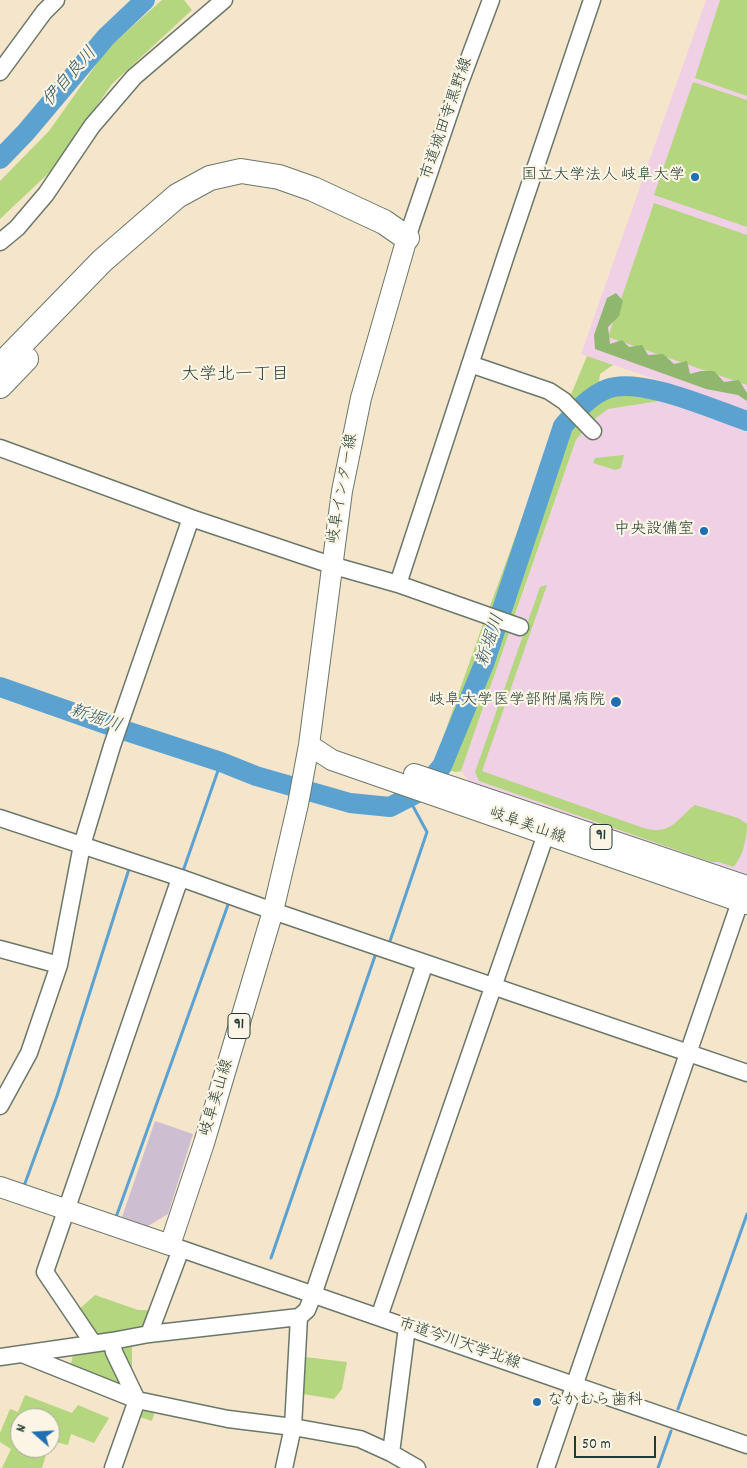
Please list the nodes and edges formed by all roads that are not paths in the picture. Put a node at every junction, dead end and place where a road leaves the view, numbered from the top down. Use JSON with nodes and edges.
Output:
{"nodes":[{"id":1,"x":56,"y":0,"type":"edge"},
{"id":2,"x":491,"y":0,"type":"edge"},
{"id":3,"x":592,"y":0,"type":"edge"},
{"id":4,"x":212,"y":4,"type":"edge"},
{"id":5,"x":0,"y":72,"type":"edge"},
{"id":6,"x":408,"y":238,"type":"junction"},
{"id":7,"x":0,"y":242,"type":"edge"},
{"id":8,"x":470,"y":364,"type":"junction"},
{"id":9,"x":0,"y":366,"type":"edge"},
{"id":10,"x":0,"y":386,"type":"edge"},
{"id":11,"x":593,"y":431,"type":"dead end"},
{"id":12,"x":0,"y":448,"type":"edge"},
{"id":13,"x":191,"y":518,"type":"junction"},
{"id":14,"x":331,"y":565,"type":"junction"},
{"id":15,"x":398,"y":584,"type":"junction"},
{"id":16,"x":520,"y":627,"type":"dead end"},
{"id":17,"x":309,"y":745,"type":"junction"},
{"id":18,"x":451,"y":794,"type":"junction"},
{"id":19,"x":0,"y":818,"type":"edge"},
{"id":20,"x":546,"y":834,"type":"junction"},
{"id":21,"x":82,"y":845,"type":"junction"},
{"id":22,"x":181,"y":878,"type":"junction"},
{"id":23,"x":745,"y":895,"type":"edge"},
{"id":24,"x":273,"y":911,"type":"junction"},
{"id":25,"x":0,"y":949,"type":"edge"},
{"id":26,"x":425,"y":963,"type":"junction"},
{"id":27,"x":59,"y":965,"type":"junction"},
{"id":28,"x":493,"y":986,"type":"junction"},
{"id":29,"x":689,"y":1053,"type":"junction"},
{"id":30,"x":747,"y":1073,"type":"edge"},
{"id":31,"x":0,"y":1106,"type":"edge"},
{"id":32,"x":0,"y":1187,"type":"edge"},
{"id":33,"x":67,"y":1210,"type":"junction"},
{"id":34,"x":175,"y":1247,"type":"junction"},
{"id":35,"x":313,"y":1295,"type":"junction"},
{"id":36,"x":299,"y":1317,"type":"junction"},
{"id":37,"x":379,"y":1317,"type":"junction"},
{"id":38,"x":408,"y":1327,"type":"junction"},
{"id":39,"x":149,"y":1334,"type":"junction"},
{"id":40,"x":112,"y":1341,"type":"junction"},
{"id":41,"x":93,"y":1343,"type":"junction"},
{"id":42,"x":22,"y":1354,"type":"junction"},
{"id":43,"x":0,"y":1356,"type":"edge"},
{"id":44,"x":575,"y":1386,"type":"junction"},
{"id":45,"x":137,"y":1400,"type":"junction"},
{"id":46,"x":293,"y":1427,"type":"junction"},
{"id":47,"x":747,"y":1445,"type":"edge"},
{"id":48,"x":392,"y":1453,"type":"junction"},
{"id":49,"x":113,"y":1468,"type":"edge"},
{"id":50,"x":284,"y":1468,"type":"edge"},
{"id":51,"x":417,"y":1468,"type":"edge"},
{"id":52,"x":546,"y":1468,"type":"edge"}],
"edges":[{"from":1,"to":5,"type":"street"},
{"from":2,"to":6,"type":"street","name":"市道城田寺黒野線"},
{"from":3,"to":8,"type":"street"},
{"from":4,"to":7,"type":"street"},
{"from":6,"to":9,"type":"highway"},
{"from":6,"to":10,"type":"highway"},
{"from":6,"to":14,"type":"main road","name":"岐阜インター線"},
{"from":8,"to":11,"type":"street"},
{"from":8,"to":15,"type":"street"},
{"from":12,"to":13,"type":"street"},
{"from":13,"to":14,"type":"street"},
{"from":13,"to":21,"type":"street"},
{"from":14,"to":15,"type":"street"},
{"from":14,"to":17,"type":"main road","name":"岐阜インター線"},
{"from":15,"to":16,"type":"street"},
{"from":17,"to":18,"type":"main road","name":"岐阜美山線","number":"91"},
{"from":17,"to":24,"type":"main road","name":"岐阜美山線","number":"91"},
{"from":18,"to":20,"type":"main road","name":"岐阜美山線","number":"91"},
{"from":18,"to":23,"type":"main road","name":"岐阜美山線","number":"91"},
{"from":19,"to":21,"type":"street"},
{"from":20,"to":23,"type":"main road","name":"岐阜美山線","number":"91"},
{"from":20,"to":28,"type":"street"},
{"from":21,"to":22,"type":"street"},
{"from":21,"to":27,"type":"street"},
{"from":22,"to":24,"type":"street"},
{"from":22,"to":33,"type":"street"},
{"from":23,"to":29,"type":"street"},
{"from":24,"to":26,"type":"street"},
{"from":24,"to":34,"type":"main road","name":"岐阜美山線","number":"91"},
{"from":25,"to":27,"type":"street"},
{"from":26,"to":28,"type":"street"},
{"from":26,"to":35,"type":"street"},
{"from":27,"to":31,"type":"street"},
{"from":28,"to":29,"type":"street"},
{"from":28,"to":37,"type":"street"},
{"from":29,"to":30,"type":"street"},
{"from":29,"to":44,"type":"street"},
{"from":32,"to":33,"type":"main road"},
{"from":33,"to":34,"type":"main road"},
{"from":33,"to":41,"type":"street"},
{"from":34,"to":35,"type":"street","name":"市道今川大学北線"},
{"from":34,"to":39,"type":"street"},
{"from":35,"to":36,"type":"street"},
{"from":35,"to":37,"type":"street","name":"市道今川大学北線"},
{"from":36,"to":39,"type":"street"},
{"from":36,"to":46,"type":"street"},
{"from":37,"to":38,"type":"street","name":"市道今川大学北線"},
{"from":38,"to":44,"type":"street","name":"市道今川大学北線"},
{"from":38,"to":48,"type":"street"},
{"from":39,"to":40,"type":"street"},
{"from":40,"to":41,"type":"street"},
{"from":40,"to":45,"type":"street"},
{"from":41,"to":42,"type":"street"},
{"from":42,"to":43,"type":"street"},
{"from":42,"to":45,"type":"street"},
{"from":44,"to":47,"type":"street","name":"市道今川大学北線"},
{"from":44,"to":52,"type":"street"},
{"from":45,"to":46,"type":"street"},
{"from":45,"to":49,"type":"street"},
{"from":46,"to":48,"type":"street"},
{"from":46,"to":50,"type":"street"},
{"from":48,"to":51,"type":"street"}]}
